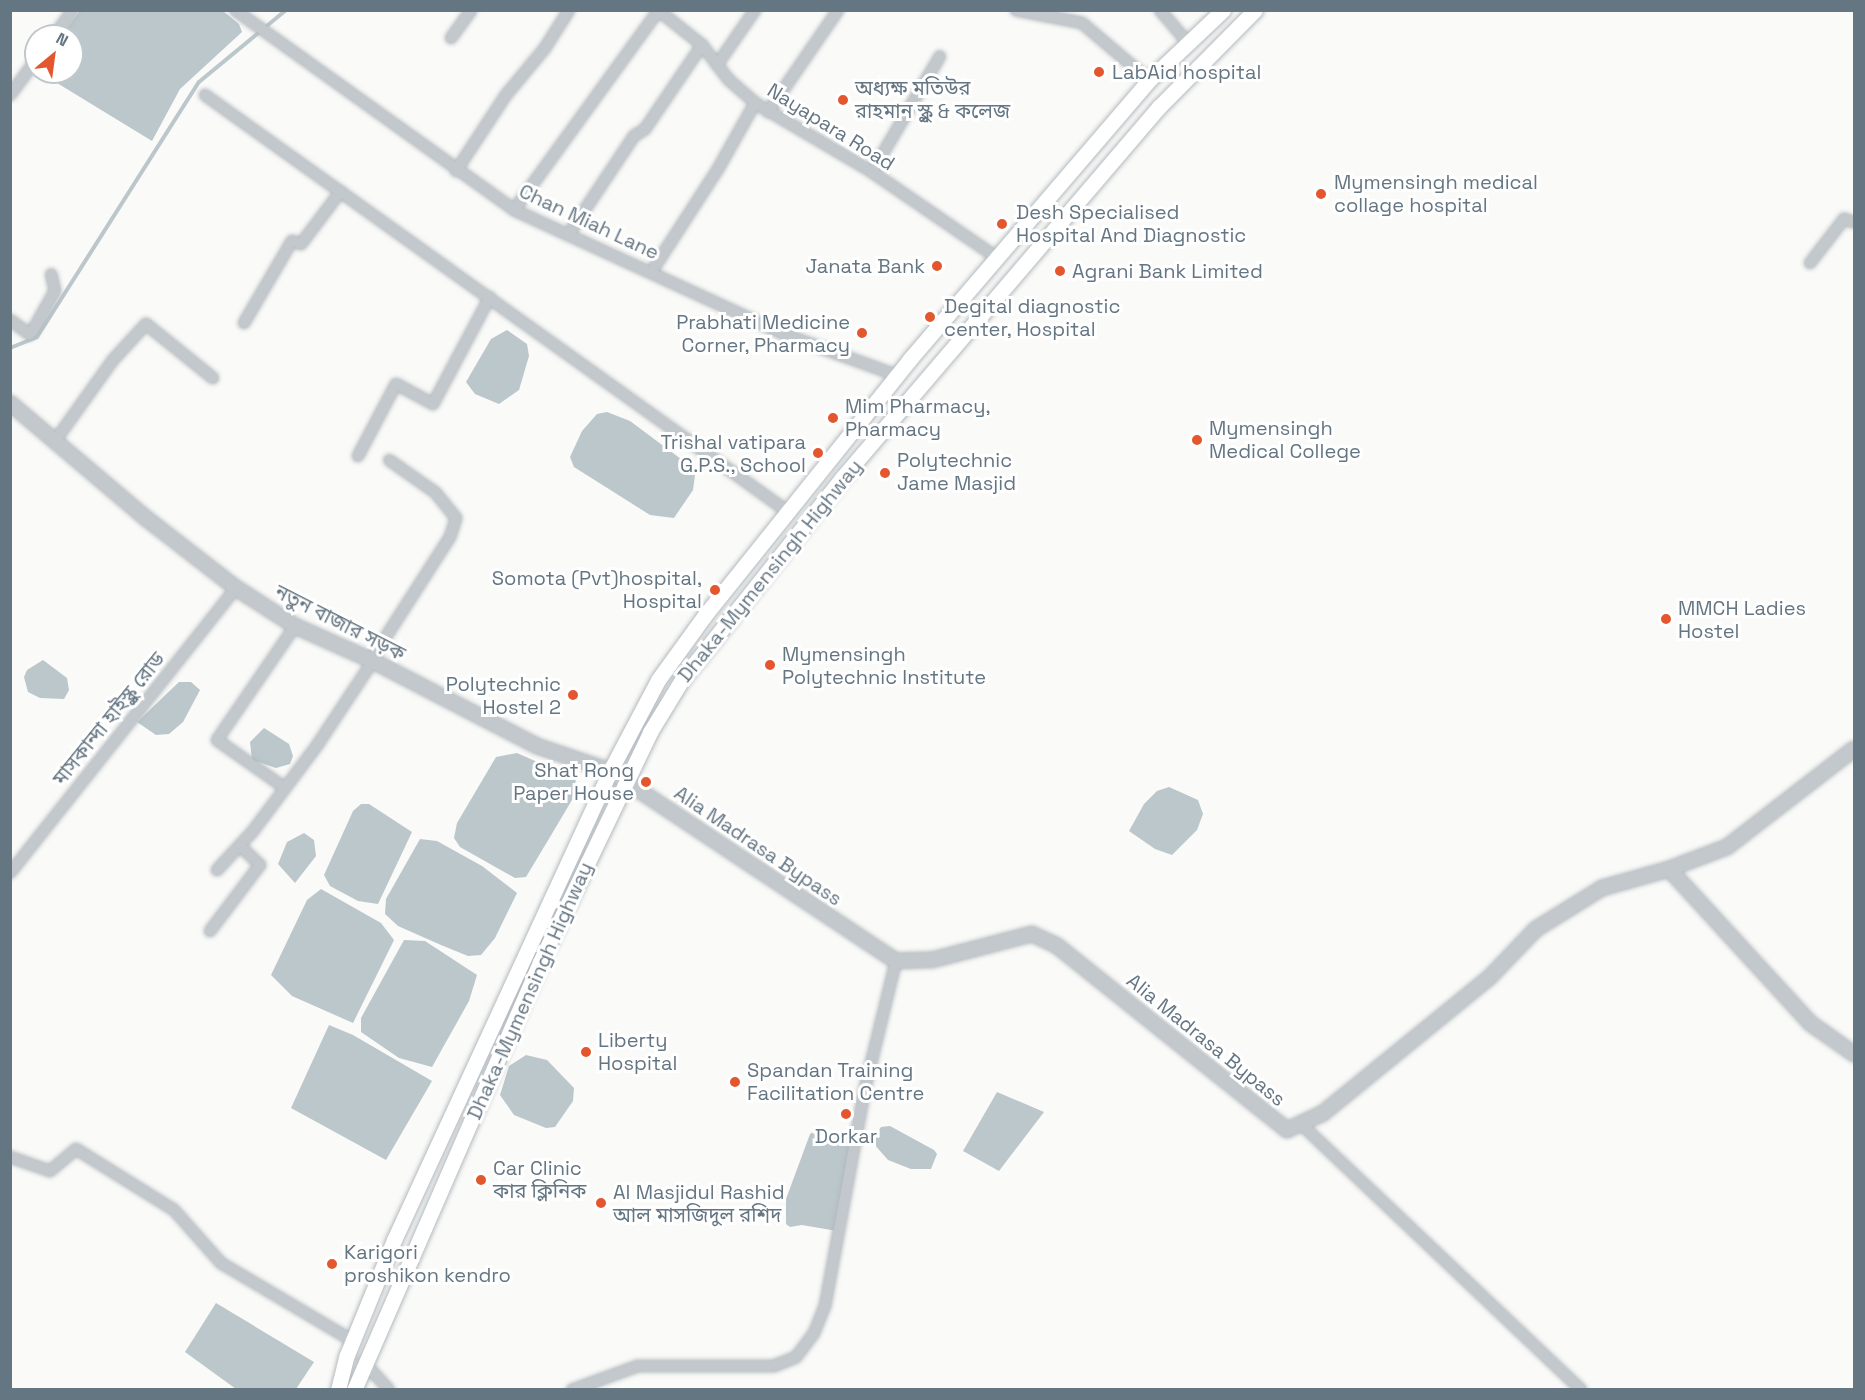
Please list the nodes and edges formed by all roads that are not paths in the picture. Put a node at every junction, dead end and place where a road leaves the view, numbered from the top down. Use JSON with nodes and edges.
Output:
{"nodes":[{"id":1,"x":235,"y":10,"type":"edge"},
{"id":2,"x":471,"y":10,"type":"edge"},
{"id":3,"x":569,"y":10,"type":"edge"},
{"id":4,"x":755,"y":10,"type":"edge"},
{"id":5,"x":838,"y":10,"type":"edge"},
{"id":6,"x":1016,"y":10,"type":"edge"},
{"id":7,"x":1160,"y":10,"type":"edge"},
{"id":8,"x":1223,"y":10,"type":"edge"},
{"id":9,"x":1255,"y":10,"type":"edge"},
{"id":10,"x":658,"y":11,"type":"edge"},
{"id":11,"x":451,"y":38,"type":"dead end"},
{"id":12,"x":1188,"y":43,"type":"junction"},
{"id":13,"x":702,"y":45,"type":"junction"},
{"id":14,"x":939,"y":56,"type":"dead end"},
{"id":15,"x":717,"y":65,"type":"junction"},
{"id":16,"x":24,"y":76,"type":"edge"},
{"id":17,"x":1149,"y":81,"type":"junction"},
{"id":18,"x":10,"y":95,"type":"edge"},
{"id":19,"x":205,"y":95,"type":"dead end"},
{"id":20,"x":755,"y":104,"type":"junction"},
{"id":21,"x":768,"y":112,"type":"junction"},
{"id":22,"x":456,"y":171,"type":"junction"},
{"id":23,"x":872,"y":172,"type":"junction"},
{"id":24,"x":341,"y":191,"type":"junction"},
{"id":25,"x":514,"y":210,"type":"junction"},
{"id":26,"x":1854,"y":222,"type":"edge"},
{"id":27,"x":568,"y":235,"type":"junction"},
{"id":28,"x":999,"y":259,"type":"junction"},
{"id":29,"x":1810,"y":263,"type":"dead end"},
{"id":30,"x":652,"y":271,"type":"junction"},
{"id":31,"x":51,"y":274,"type":"dead end"},
{"id":32,"x":490,"y":297,"type":"junction"},
{"id":33,"x":10,"y":320,"type":"edge"},
{"id":34,"x":244,"y":322,"type":"dead end"},
{"id":35,"x":896,"y":375,"type":"junction"},
{"id":36,"x":213,"y":378,"type":"dead end"},
{"id":37,"x":10,"y":403,"type":"edge"},
{"id":38,"x":55,"y":441,"type":"junction"},
{"id":39,"x":358,"y":456,"type":"dead end"},
{"id":40,"x":389,"y":460,"type":"dead end"},
{"id":41,"x":787,"y":511,"type":"junction"},
{"id":42,"x":236,"y":588,"type":"junction"},
{"id":43,"x":295,"y":626,"type":"junction"},
{"id":44,"x":372,"y":660,"type":"junction"},
{"id":45,"x":1854,"y":749,"type":"edge"},
{"id":46,"x":610,"y":771,"type":"junction"},
{"id":47,"x":626,"y":782,"type":"junction"},
{"id":48,"x":285,"y":788,"type":"junction"},
{"id":49,"x":240,"y":846,"type":"junction"},
{"id":50,"x":1669,"y":869,"type":"junction"},
{"id":51,"x":218,"y":870,"type":"dead end"},
{"id":52,"x":10,"y":873,"type":"edge"},
{"id":53,"x":210,"y":931,"type":"dead end"},
{"id":54,"x":896,"y":962,"type":"junction"},
{"id":55,"x":1854,"y":1054,"type":"edge"},
{"id":56,"x":1301,"y":1124,"type":"junction"},
{"id":57,"x":10,"y":1157,"type":"edge"},
{"id":58,"x":353,"y":1341,"type":"junction"},
{"id":59,"x":363,"y":1361,"type":"junction"},
{"id":60,"x":338,"y":1389,"type":"edge"},
{"id":61,"x":354,"y":1389,"type":"edge"},
{"id":62,"x":389,"y":1389,"type":"edge"},
{"id":63,"x":572,"y":1389,"type":"edge"},
{"id":64,"x":1581,"y":1389,"type":"edge"}],
"edges":[{"from":1,"to":22,"type":"street","name":"Chan Miah Lane"},
{"from":2,"to":11,"type":"street"},
{"from":3,"to":22,"type":"street"},
{"from":4,"to":15,"type":"street"},
{"from":5,"to":21,"type":"street"},
{"from":6,"to":17,"type":"street"},
{"from":7,"to":12,"type":"street"},
{"from":8,"to":12,"type":"main road","name":"Dhaka-Mymensingh Highway"},
{"from":9,"to":47,"type":"main road","name":"Dhaka-Mymensingh Highway"},
{"from":10,"to":13,"type":"street","name":"Nayapara Road"},
{"from":10,"to":25,"type":"street"},
{"from":12,"to":17,"type":"main road","name":"Dhaka-Mymensingh Highway"},
{"from":13,"to":15,"type":"street","name":"Nayapara Road"},
{"from":13,"to":27,"type":"street"},
{"from":14,"to":23,"type":"street"},
{"from":15,"to":20,"type":"street","name":"Nayapara Road"},
{"from":16,"to":18,"type":"street"},
{"from":17,"to":28,"type":"main road","name":"Dhaka-Mymensingh Highway"},
{"from":19,"to":24,"type":"street"},
{"from":20,"to":21,"type":"street","name":"Nayapara Road"},
{"from":20,"to":30,"type":"street"},
{"from":21,"to":23,"type":"street","name":"Nayapara Road"},
{"from":22,"to":25,"type":"street","name":"Chan Miah Lane"},
{"from":23,"to":28,"type":"street","name":"Nayapara Road"},
{"from":24,"to":32,"type":"street"},
{"from":24,"to":34,"type":"street"},
{"from":25,"to":27,"type":"street","name":"Chan Miah Lane"},
{"from":26,"to":29,"type":"street"},
{"from":27,"to":30,"type":"street","name":"Chan Miah Lane"},
{"from":28,"to":35,"type":"main road","name":"Dhaka-Mymensingh Highway"},
{"from":30,"to":35,"type":"street","name":"Chan Miah Lane"},
{"from":31,"to":33,"type":"street"},
{"from":32,"to":39,"type":"street"},
{"from":32,"to":41,"type":"street"},
{"from":35,"to":41,"type":"main road","name":"Dhaka-Mymensingh Highway"},
{"from":36,"to":38,"type":"street"},
{"from":37,"to":38,"type":"street","name":"নতুন বাজার সড়ক"},
{"from":38,"to":42,"type":"street","name":"নতুন বাজার সড়ক"},
{"from":40,"to":44,"type":"street"},
{"from":41,"to":46,"type":"main road","name":"Dhaka-Mymensingh Highway"},
{"from":42,"to":43,"type":"street","name":"নতুন বাজার সড়ক"},
{"from":42,"to":52,"type":"street","name":"মাসকান্দা হাইস্কুল রোড"},
{"from":43,"to":44,"type":"street","name":"নতুন বাজার সড়ক"},
{"from":43,"to":48,"type":"street"},
{"from":44,"to":46,"type":"street","name":"নতুন বাজার সড়ক"},
{"from":44,"to":48,"type":"street"},
{"from":45,"to":50,"type":"street","name":"Alia Madrasa Bypass"},
{"from":46,"to":47,"type":"street","name":"নতুন বাজার সড়ক"},
{"from":46,"to":58,"type":"main road","name":"Dhaka-Mymensingh Highway"},
{"from":47,"to":54,"type":"street","name":"Alia Madrasa Bypass"},
{"from":47,"to":59,"type":"main road","name":"Dhaka-Mymensingh Highway"},
{"from":48,"to":49,"type":"street"},
{"from":49,"to":51,"type":"street"},
{"from":49,"to":53,"type":"street"},
{"from":50,"to":55,"type":"street"},
{"from":50,"to":56,"type":"street","name":"Alia Madrasa Bypass"},
{"from":54,"to":56,"type":"street","name":"Alia Madrasa Bypass"},
{"from":54,"to":63,"type":"street"},
{"from":56,"to":64,"type":"street"},
{"from":57,"to":58,"type":"street"},
{"from":58,"to":60,"type":"main road","name":"Dhaka-Mymensingh Highway"},
{"from":59,"to":61,"type":"main road","name":"Dhaka-Mymensingh Highway"},
{"from":59,"to":62,"type":"street"}]}
